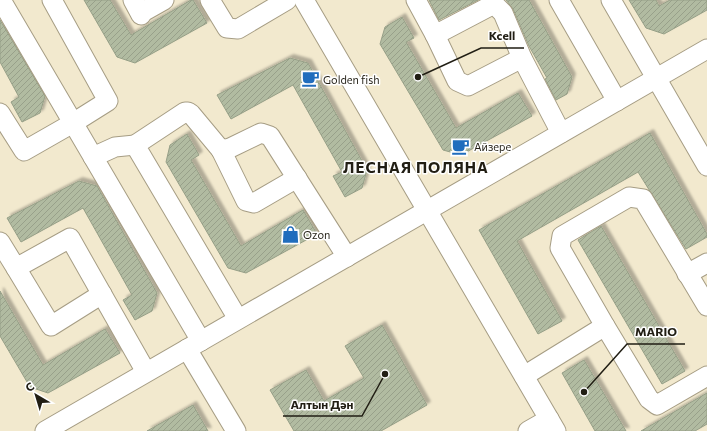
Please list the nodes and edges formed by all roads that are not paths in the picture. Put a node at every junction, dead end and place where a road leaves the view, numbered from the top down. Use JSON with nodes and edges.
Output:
{"nodes":[{"id":1,"x":1,"y":0,"type":"edge"},
{"id":2,"x":52,"y":0,"type":"edge"},
{"id":3,"x":133,"y":0,"type":"edge"},
{"id":4,"x":164,"y":0,"type":"edge"},
{"id":5,"x":210,"y":0,"type":"edge"},
{"id":6,"x":287,"y":0,"type":"edge"},
{"id":7,"x":304,"y":0,"type":"edge"},
{"id":8,"x":416,"y":0,"type":"edge"},
{"id":9,"x":559,"y":0,"type":"edge"},
{"id":10,"x":611,"y":0,"type":"edge"},
{"id":11,"x":435,"y":35,"type":"junction"},
{"id":12,"x":707,"y":49,"type":"edge"},
{"id":13,"x":522,"y":58,"type":"junction"},
{"id":14,"x":657,"y":78,"type":"junction"},
{"id":15,"x":617,"y":101,"type":"junction"},
{"id":16,"x":0,"y":113,"type":"edge"},
{"id":17,"x":73,"y":123,"type":"junction"},
{"id":18,"x":561,"y":133,"type":"junction"},
{"id":19,"x":135,"y":145,"type":"junction"},
{"id":20,"x":221,"y":150,"type":"junction"},
{"id":21,"x":93,"y":157,"type":"junction"},
{"id":22,"x":707,"y":166,"type":"edge"},
{"id":23,"x":296,"y":178,"type":"junction"},
{"id":24,"x":427,"y":210,"type":"junction"},
{"id":25,"x":0,"y":242,"type":"edge"},
{"id":26,"x":347,"y":257,"type":"junction"},
{"id":27,"x":707,"y":263,"type":"edge"},
{"id":28,"x":16,"y":268,"type":"junction"},
{"id":29,"x":687,"y":274,"type":"junction"},
{"id":30,"x":102,"y":294,"type":"junction"},
{"id":31,"x":707,"y":306,"type":"edge"},
{"id":32,"x":238,"y":320,"type":"junction"},
{"id":33,"x":605,"y":326,"type":"junction"},
{"id":34,"x":194,"y":345,"type":"junction"},
{"id":35,"x":146,"y":372,"type":"junction"},
{"id":36,"x":524,"y":376,"type":"junction"},
{"id":37,"x":707,"y":376,"type":"edge"},
{"id":38,"x":552,"y":425,"type":"edge"},
{"id":39,"x":51,"y":430,"type":"edge"},
{"id":40,"x":236,"y":431,"type":"edge"},
{"id":41,"x":528,"y":431,"type":"edge"}],
"edges":[{"from":1,"to":17,"type":"street"},
{"from":2,"to":17,"type":"street"},
{"from":3,"to":4,"type":"street"},
{"from":5,"to":6,"type":"street"},
{"from":7,"to":24,"type":"street"},
{"from":8,"to":11,"type":"street"},
{"from":9,"to":15,"type":"street"},
{"from":10,"to":14,"type":"street"},
{"from":11,"to":13,"type":"street"},
{"from":11,"to":13,"type":"street"},
{"from":12,"to":14,"type":"street"},
{"from":13,"to":18,"type":"street"},
{"from":14,"to":15,"type":"street"},
{"from":14,"to":22,"type":"street"},
{"from":15,"to":18,"type":"street"},
{"from":16,"to":17,"type":"street"},
{"from":17,"to":21,"type":"street"},
{"from":18,"to":24,"type":"street"},
{"from":19,"to":20,"type":"street"},
{"from":19,"to":21,"type":"street"},
{"from":19,"to":32,"type":"street"},
{"from":20,"to":23,"type":"street"},
{"from":20,"to":23,"type":"street"},
{"from":21,"to":34,"type":"street"},
{"from":23,"to":26,"type":"street"},
{"from":24,"to":26,"type":"street"},
{"from":24,"to":36,"type":"street"},
{"from":25,"to":28,"type":"street"},
{"from":26,"to":32,"type":"street"},
{"from":27,"to":29,"type":"street"},
{"from":28,"to":30,"type":"street"},
{"from":28,"to":30,"type":"street"},
{"from":29,"to":31,"type":"street"},
{"from":29,"to":33,"type":"street"},
{"from":30,"to":35,"type":"street"},
{"from":32,"to":34,"type":"street"},
{"from":33,"to":36,"type":"street"},
{"from":33,"to":37,"type":"street"},
{"from":34,"to":35,"type":"street"},
{"from":34,"to":40,"type":"street"},
{"from":35,"to":39,"type":"street"},
{"from":36,"to":38,"type":"street"},
{"from":38,"to":41,"type":"street"}]}
